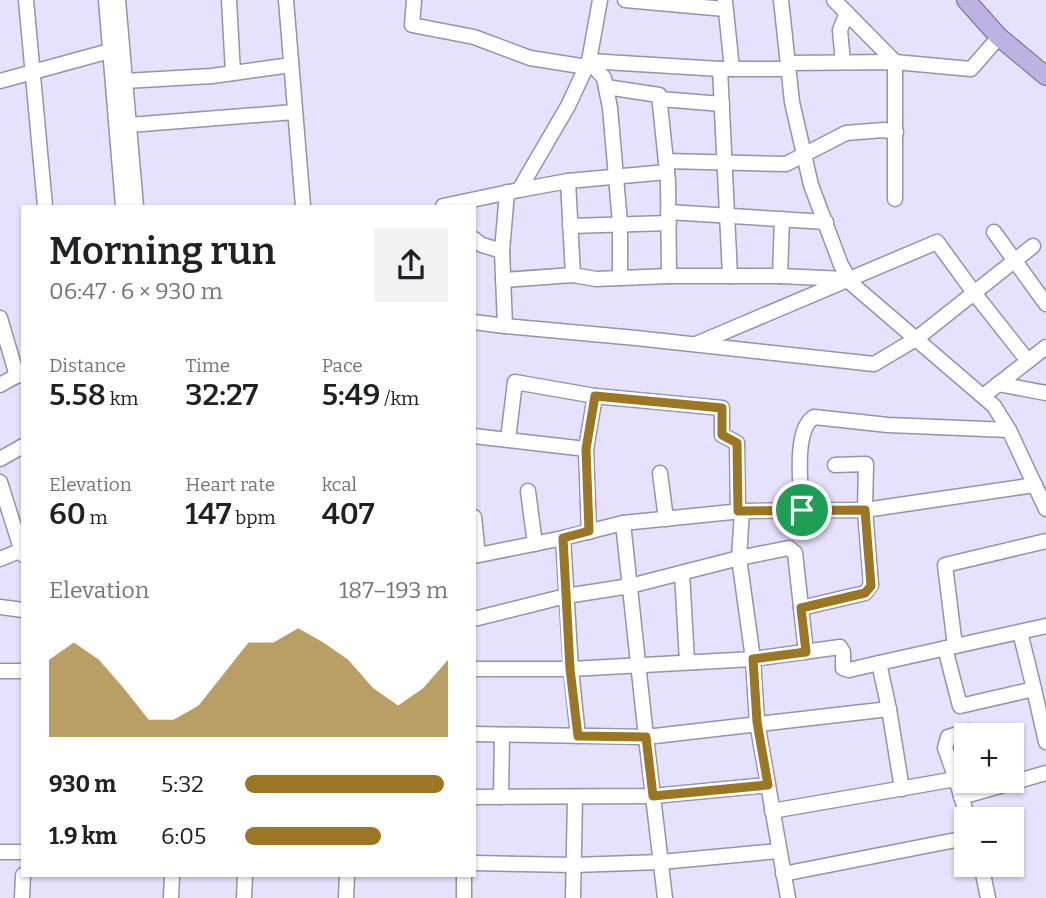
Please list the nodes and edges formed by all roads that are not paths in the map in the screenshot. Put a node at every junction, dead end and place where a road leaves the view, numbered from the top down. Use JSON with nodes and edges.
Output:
{"nodes":[{"id":1,"x":26,"y":0,"type":"edge"},
{"id":2,"x":106,"y":0,"type":"edge"},
{"id":3,"x":118,"y":0,"type":"edge"},
{"id":4,"x":229,"y":0,"type":"edge"},
{"id":5,"x":286,"y":0,"type":"edge"},
{"id":6,"x":414,"y":0,"type":"edge"},
{"id":7,"x":600,"y":0,"type":"edge"},
{"id":8,"x":625,"y":0,"type":"edge"},
{"id":9,"x":781,"y":0,"type":"edge"},
{"id":10,"x":834,"y":0,"type":"edge"},
{"id":11,"x":954,"y":0,"type":"edge"},
{"id":12,"x":966,"y":0,"type":"edge"},
{"id":13,"x":725,"y":5,"type":"edge"},
{"id":14,"x":846,"y":13,"type":"junction"},
{"id":15,"x":999,"y":37,"type":"junction"},
{"id":16,"x":116,"y":49,"type":"junction"},
{"id":17,"x":843,"y":62,"type":"junction"},
{"id":18,"x":895,"y":62,"type":"junction"},
{"id":19,"x":588,"y":64,"type":"junction"},
{"id":20,"x":291,"y":65,"type":"junction"},
{"id":21,"x":788,"y":66,"type":"junction"},
{"id":22,"x":726,"y":69,"type":"junction"},
{"id":23,"x":33,"y":72,"type":"junction"},
{"id":24,"x":233,"y":73,"type":"junction"},
{"id":25,"x":1046,"y":76,"type":"edge"},
{"id":26,"x":0,"y":81,"type":"edge"},
{"id":27,"x":125,"y":81,"type":"junction"},
{"id":28,"x":606,"y":87,"type":"junction"},
{"id":29,"x":660,"y":99,"type":"junction"},
{"id":30,"x":722,"y":104,"type":"junction"},
{"id":31,"x":294,"y":112,"type":"junction"},
{"id":32,"x":129,"y":125,"type":"junction"},
{"id":33,"x":896,"y":132,"type":"junction"},
{"id":34,"x":804,"y":154,"type":"junction"},
{"id":35,"x":726,"y":161,"type":"junction"},
{"id":36,"x":666,"y":166,"type":"junction"},
{"id":37,"x":616,"y":176,"type":"junction"},
{"id":38,"x":568,"y":181,"type":"junction"},
{"id":39,"x":513,"y":191,"type":"junction"},
{"id":40,"x":895,"y":199,"type":"dead end"},
{"id":41,"x":45,"y":205,"type":"edge"},
{"id":42,"x":123,"y":205,"type":"edge"},
{"id":43,"x":135,"y":205,"type":"edge"},
{"id":44,"x":303,"y":205,"type":"edge"},
{"id":45,"x":448,"y":205,"type":"edge"},
{"id":46,"x":727,"y":215,"type":"junction"},
{"id":47,"x":668,"y":217,"type":"junction"},
{"id":48,"x":782,"y":219,"type":"junction"},
{"id":49,"x":827,"y":222,"type":"junction"},
{"id":50,"x":620,"y":223,"type":"junction"},
{"id":51,"x":570,"y":226,"type":"junction"},
{"id":52,"x":993,"y":232,"type":"dead end"},
{"id":53,"x":476,"y":240,"type":"edge"},
{"id":54,"x":1033,"y":246,"type":"dead end"},
{"id":55,"x":502,"y":251,"type":"junction"},
{"id":56,"x":1014,"y":262,"type":"junction"},
{"id":57,"x":573,"y":275,"type":"junction"},
{"id":58,"x":669,"y":276,"type":"junction"},
{"id":59,"x":730,"y":276,"type":"junction"},
{"id":60,"x":780,"y":276,"type":"junction"},
{"id":61,"x":620,"y":278,"type":"junction"},
{"id":62,"x":850,"y":279,"type":"junction"},
{"id":63,"x":503,"y":280,"type":"junction"},
{"id":64,"x":975,"y":294,"type":"junction"},
{"id":65,"x":1046,"y":304,"type":"edge"},
{"id":66,"x":1,"y":322,"type":"edge"},
{"id":67,"x":476,"y":322,"type":"edge"},
{"id":68,"x":505,"y":326,"type":"junction"},
{"id":69,"x":916,"y":339,"type":"junction"},
{"id":70,"x":694,"y":344,"type":"junction"},
{"id":71,"x":1046,"y":347,"type":"edge"},
{"id":72,"x":1028,"y":361,"type":"junction"},
{"id":73,"x":20,"y":374,"type":"edge"},
{"id":74,"x":998,"y":384,"type":"junction"},
{"id":75,"x":0,"y":386,"type":"edge"},
{"id":76,"x":1046,"y":393,"type":"edge"},
{"id":77,"x":595,"y":396,"type":"junction"},
{"id":78,"x":983,"y":396,"type":"junction"},
{"id":79,"x":1009,"y":430,"type":"junction"},
{"id":80,"x":476,"y":436,"type":"edge"},
{"id":81,"x":21,"y":438,"type":"edge"},
{"id":82,"x":508,"y":439,"type":"junction"},
{"id":83,"x":21,"y":447,"type":"edge"},
{"id":84,"x":0,"y":449,"type":"edge"},
{"id":85,"x":586,"y":449,"type":"junction"},
{"id":86,"x":0,"y":459,"type":"edge"},
{"id":87,"x":835,"y":465,"type":"dead end"},
{"id":88,"x":660,"y":473,"type":"dead end"},
{"id":89,"x":0,"y":482,"type":"edge"},
{"id":90,"x":1035,"y":485,"type":"junction"},
{"id":91,"x":528,"y":491,"type":"dead end"},
{"id":92,"x":1046,"y":509,"type":"edge"},
{"id":93,"x":802,"y":510,"type":"junction"},
{"id":94,"x":865,"y":510,"type":"junction"},
{"id":95,"x":740,"y":511,"type":"junction"},
{"id":96,"x":666,"y":519,"type":"junction"},
{"id":97,"x":623,"y":523,"type":"junction"},
{"id":98,"x":589,"y":531,"type":"junction"},
{"id":99,"x":563,"y":538,"type":"junction"},
{"id":100,"x":1046,"y":541,"type":"edge"},
{"id":101,"x":535,"y":544,"type":"junction"},
{"id":102,"x":21,"y":550,"type":"edge"},
{"id":103,"x":21,"y":553,"type":"edge"},
{"id":104,"x":476,"y":555,"type":"edge"},
{"id":105,"x":739,"y":558,"type":"junction"},
{"id":106,"x":0,"y":559,"type":"edge"},
{"id":107,"x":682,"y":573,"type":"junction"},
{"id":108,"x":630,"y":586,"type":"junction"},
{"id":109,"x":566,"y":596,"type":"junction"},
{"id":110,"x":0,"y":607,"type":"edge"},
{"id":111,"x":801,"y":608,"type":"junction"},
{"id":112,"x":21,"y":610,"type":"edge"},
{"id":113,"x":476,"y":618,"type":"edge"},
{"id":114,"x":1046,"y":626,"type":"edge"},
{"id":115,"x":1020,"y":632,"type":"junction"},
{"id":116,"x":950,"y":647,"type":"junction"},
{"id":117,"x":806,"y":652,"type":"junction"},
{"id":118,"x":753,"y":659,"type":"junction"},
{"id":119,"x":687,"y":661,"type":"junction"},
{"id":120,"x":879,"y":663,"type":"junction"},
{"id":121,"x":638,"y":666,"type":"junction"},
{"id":122,"x":476,"y":669,"type":"edge"},
{"id":123,"x":570,"y":669,"type":"junction"},
{"id":124,"x":0,"y":671,"type":"edge"},
{"id":125,"x":21,"y":671,"type":"edge"},
{"id":126,"x":1034,"y":689,"type":"junction"},
{"id":127,"x":889,"y":709,"type":"junction"},
{"id":128,"x":757,"y":722,"type":"junction"},
{"id":129,"x":476,"y":734,"type":"edge"},
{"id":130,"x":502,"y":735,"type":"junction"},
{"id":131,"x":954,"y":735,"type":"edge"},
{"id":132,"x":578,"y":736,"type":"junction"},
{"id":133,"x":646,"y":737,"type":"junction"},
{"id":134,"x":1046,"y":742,"type":"edge"},
{"id":135,"x":954,"y":773,"type":"edge"},
{"id":136,"x":1046,"y":773,"type":"edge"},
{"id":137,"x":954,"y":779,"type":"edge"},
{"id":138,"x":768,"y":785,"type":"junction"},
{"id":139,"x":902,"y":789,"type":"junction"},
{"id":140,"x":960,"y":793,"type":"edge"},
{"id":141,"x":653,"y":796,"type":"junction"},
{"id":142,"x":476,"y":797,"type":"edge"},
{"id":143,"x":501,"y":797,"type":"junction"},
{"id":144,"x":575,"y":797,"type":"junction"},
{"id":145,"x":961,"y":797,"type":"junction"},
{"id":146,"x":964,"y":807,"type":"edge"},
{"id":147,"x":772,"y":811,"type":"junction"},
{"id":148,"x":954,"y":840,"type":"edge"},
{"id":149,"x":779,"y":851,"type":"junction"},
{"id":150,"x":0,"y":852,"type":"edge"},
{"id":151,"x":21,"y":852,"type":"edge"},
{"id":152,"x":661,"y":862,"type":"junction"},
{"id":153,"x":476,"y":863,"type":"edge"},
{"id":154,"x":574,"y":865,"type":"junction"},
{"id":155,"x":783,"y":874,"type":"junction"},
{"id":156,"x":23,"y":877,"type":"edge"},
{"id":157,"x":172,"y":877,"type":"edge"},
{"id":158,"x":245,"y":877,"type":"edge"},
{"id":159,"x":347,"y":877,"type":"edge"},
{"id":160,"x":464,"y":877,"type":"edge"},
{"id":161,"x":984,"y":877,"type":"edge"},
{"id":162,"x":22,"y":898,"type":"edge"},
{"id":163,"x":171,"y":898,"type":"edge"},
{"id":164,"x":244,"y":898,"type":"edge"},
{"id":165,"x":346,"y":898,"type":"edge"},
{"id":166,"x":464,"y":898,"type":"edge"},
{"id":167,"x":573,"y":898,"type":"edge"},
{"id":168,"x":665,"y":898,"type":"edge"},
{"id":169,"x":788,"y":898,"type":"edge"},
{"id":170,"x":988,"y":898,"type":"edge"}],
"edges":[{"from":1,"to":23,"type":"street"},
{"from":2,"to":16,"type":"street"},
{"from":3,"to":16,"type":"street"},
{"from":4,"to":24,"type":"street"},
{"from":5,"to":20,"type":"street"},
{"from":6,"to":19,"type":"street"},
{"from":7,"to":19,"type":"street"},
{"from":8,"to":13,"type":"street"},
{"from":9,"to":21,"type":"street"},
{"from":10,"to":14,"type":"street"},
{"from":11,"to":15,"type":"main road"},
{"from":12,"to":15,"type":"main road"},
{"from":13,"to":22,"type":"street"},
{"from":14,"to":17,"type":"street"},
{"from":14,"to":18,"type":"street"},
{"from":15,"to":18,"type":"street"},
{"from":15,"to":25,"type":"main road"},
{"from":16,"to":23,"type":"street"},
{"from":16,"to":27,"type":"street"},
{"from":16,"to":42,"type":"street"},
{"from":17,"to":18,"type":"street"},
{"from":17,"to":21,"type":"street"},
{"from":18,"to":33,"type":"street"},
{"from":19,"to":22,"type":"street"},
{"from":19,"to":28,"type":"street"},
{"from":19,"to":39,"type":"street"},
{"from":20,"to":24,"type":"street"},
{"from":20,"to":31,"type":"street"},
{"from":21,"to":22,"type":"street"},
{"from":21,"to":34,"type":"street"},
{"from":22,"to":30,"type":"street"},
{"from":23,"to":26,"type":"street"},
{"from":23,"to":41,"type":"street"},
{"from":24,"to":27,"type":"street"},
{"from":27,"to":32,"type":"street"},
{"from":28,"to":29,"type":"street"},
{"from":28,"to":37,"type":"street"},
{"from":29,"to":30,"type":"street"},
{"from":29,"to":36,"type":"street"},
{"from":30,"to":35,"type":"street"},
{"from":31,"to":32,"type":"street"},
{"from":31,"to":44,"type":"street"},
{"from":32,"to":43,"type":"street"},
{"from":33,"to":34,"type":"street"},
{"from":33,"to":40,"type":"street"},
{"from":34,"to":35,"type":"street"},
{"from":34,"to":49,"type":"street"},
{"from":35,"to":36,"type":"street"},
{"from":35,"to":46,"type":"street"},
{"from":36,"to":37,"type":"street"},
{"from":36,"to":47,"type":"street"},
{"from":37,"to":38,"type":"street"},
{"from":37,"to":50,"type":"street"},
{"from":38,"to":39,"type":"street"},
{"from":38,"to":51,"type":"street"},
{"from":39,"to":45,"type":"street"},
{"from":39,"to":55,"type":"street"},
{"from":46,"to":47,"type":"street"},
{"from":46,"to":48,"type":"street"},
{"from":46,"to":59,"type":"street"},
{"from":47,"to":50,"type":"street"},
{"from":47,"to":58,"type":"street"},
{"from":48,"to":49,"type":"street"},
{"from":48,"to":60,"type":"street"},
{"from":49,"to":62,"type":"street"},
{"from":50,"to":51,"type":"street"},
{"from":50,"to":61,"type":"street"},
{"from":51,"to":57,"type":"street"},
{"from":52,"to":56,"type":"street"},
{"from":53,"to":55,"type":"street"},
{"from":54,"to":56,"type":"street"},
{"from":55,"to":63,"type":"street"},
{"from":56,"to":64,"type":"street"},
{"from":56,"to":65,"type":"street"},
{"from":57,"to":61,"type":"street"},
{"from":57,"to":63,"type":"street"},
{"from":58,"to":59,"type":"street"},
{"from":58,"to":61,"type":"street"},
{"from":59,"to":60,"type":"street"},
{"from":60,"to":62,"type":"street"},
{"from":62,"to":64,"type":"street"},
{"from":62,"to":69,"type":"street"},
{"from":62,"to":70,"type":"street"},
{"from":63,"to":68,"type":"street"},
{"from":64,"to":69,"type":"street"},
{"from":64,"to":72,"type":"street"},
{"from":66,"to":73,"type":"street"},
{"from":67,"to":68,"type":"street"},
{"from":68,"to":70,"type":"street"},
{"from":69,"to":70,"type":"street"},
{"from":69,"to":78,"type":"street"},
{"from":71,"to":72,"type":"street"},
{"from":72,"to":74,"type":"street"},
{"from":73,"to":75,"type":"street"},
{"from":74,"to":76,"type":"street"},
{"from":74,"to":78,"type":"street"},
{"from":77,"to":82,"type":"street"},
{"from":77,"to":85,"type":"street"},
{"from":77,"to":95,"type":"street"},
{"from":78,"to":79,"type":"street"},
{"from":79,"to":90,"type":"street"},
{"from":79,"to":93,"type":"street"},
{"from":80,"to":82,"type":"street"},
{"from":81,"to":84,"type":"street"},
{"from":82,"to":85,"type":"street"},
{"from":83,"to":86,"type":"street"},
{"from":85,"to":98,"type":"street"},
{"from":87,"to":94,"type":"street"},
{"from":88,"to":96,"type":"street"},
{"from":89,"to":102,"type":"street"},
{"from":90,"to":92,"type":"street"},
{"from":90,"to":94,"type":"street"},
{"from":91,"to":101,"type":"street"},
{"from":93,"to":94,"type":"street"},
{"from":93,"to":95,"type":"street"},
{"from":94,"to":111,"type":"street"},
{"from":95,"to":96,"type":"street"},
{"from":95,"to":105,"type":"street"},
{"from":96,"to":97,"type":"street"},
{"from":97,"to":98,"type":"street"},
{"from":97,"to":108,"type":"street"},
{"from":98,"to":99,"type":"street"},
{"from":99,"to":101,"type":"street"},
{"from":99,"to":109,"type":"street"},
{"from":100,"to":116,"type":"street"},
{"from":101,"to":104,"type":"street"},
{"from":103,"to":106,"type":"street"},
{"from":105,"to":107,"type":"street"},
{"from":105,"to":111,"type":"street"},
{"from":105,"to":118,"type":"street"},
{"from":107,"to":108,"type":"street"},
{"from":107,"to":119,"type":"street"},
{"from":108,"to":109,"type":"street"},
{"from":108,"to":121,"type":"street"},
{"from":109,"to":113,"type":"street"},
{"from":109,"to":123,"type":"street"},
{"from":110,"to":112,"type":"street"},
{"from":111,"to":117,"type":"street"},
{"from":114,"to":115,"type":"street"},
{"from":115,"to":116,"type":"street"},
{"from":115,"to":126,"type":"street"},
{"from":116,"to":120,"type":"street"},
{"from":116,"to":126,"type":"street"},
{"from":117,"to":118,"type":"street"},
{"from":117,"to":120,"type":"street"},
{"from":118,"to":119,"type":"street"},
{"from":118,"to":128,"type":"street"},
{"from":119,"to":121,"type":"street"},
{"from":120,"to":127,"type":"street"},
{"from":121,"to":123,"type":"street"},
{"from":121,"to":133,"type":"street"},
{"from":122,"to":123,"type":"street"},
{"from":123,"to":132,"type":"street"},
{"from":124,"to":125,"type":"street"},
{"from":126,"to":134,"type":"street"},
{"from":127,"to":128,"type":"street"},
{"from":127,"to":139,"type":"street"},
{"from":128,"to":133,"type":"street"},
{"from":128,"to":138,"type":"street"},
{"from":129,"to":130,"type":"street"},
{"from":130,"to":132,"type":"street"},
{"from":130,"to":143,"type":"street"},
{"from":131,"to":135,"type":"street"},
{"from":132,"to":133,"type":"street"},
{"from":133,"to":141,"type":"street"},
{"from":136,"to":145,"type":"street"},
{"from":137,"to":139,"type":"street"},
{"from":138,"to":141,"type":"street"},
{"from":138,"to":147,"type":"street"},
{"from":139,"to":147,"type":"street"},
{"from":140,"to":145,"type":"street"},
{"from":141,"to":144,"type":"street"},
{"from":141,"to":152,"type":"street"},
{"from":142,"to":143,"type":"street"},
{"from":143,"to":144,"type":"street"},
{"from":144,"to":154,"type":"street"},
{"from":145,"to":146,"type":"street"},
{"from":147,"to":149,"type":"street"},
{"from":148,"to":155,"type":"street"},
{"from":149,"to":152,"type":"street"},
{"from":149,"to":155,"type":"street"},
{"from":150,"to":151,"type":"street"},
{"from":152,"to":154,"type":"street"},
{"from":152,"to":168,"type":"street"},
{"from":153,"to":154,"type":"street"},
{"from":154,"to":167,"type":"street"},
{"from":155,"to":169,"type":"street"},
{"from":156,"to":162,"type":"street"},
{"from":157,"to":163,"type":"street"},
{"from":158,"to":164,"type":"street"},
{"from":159,"to":165,"type":"street"},
{"from":160,"to":166,"type":"street"},
{"from":161,"to":170,"type":"street"}]}
